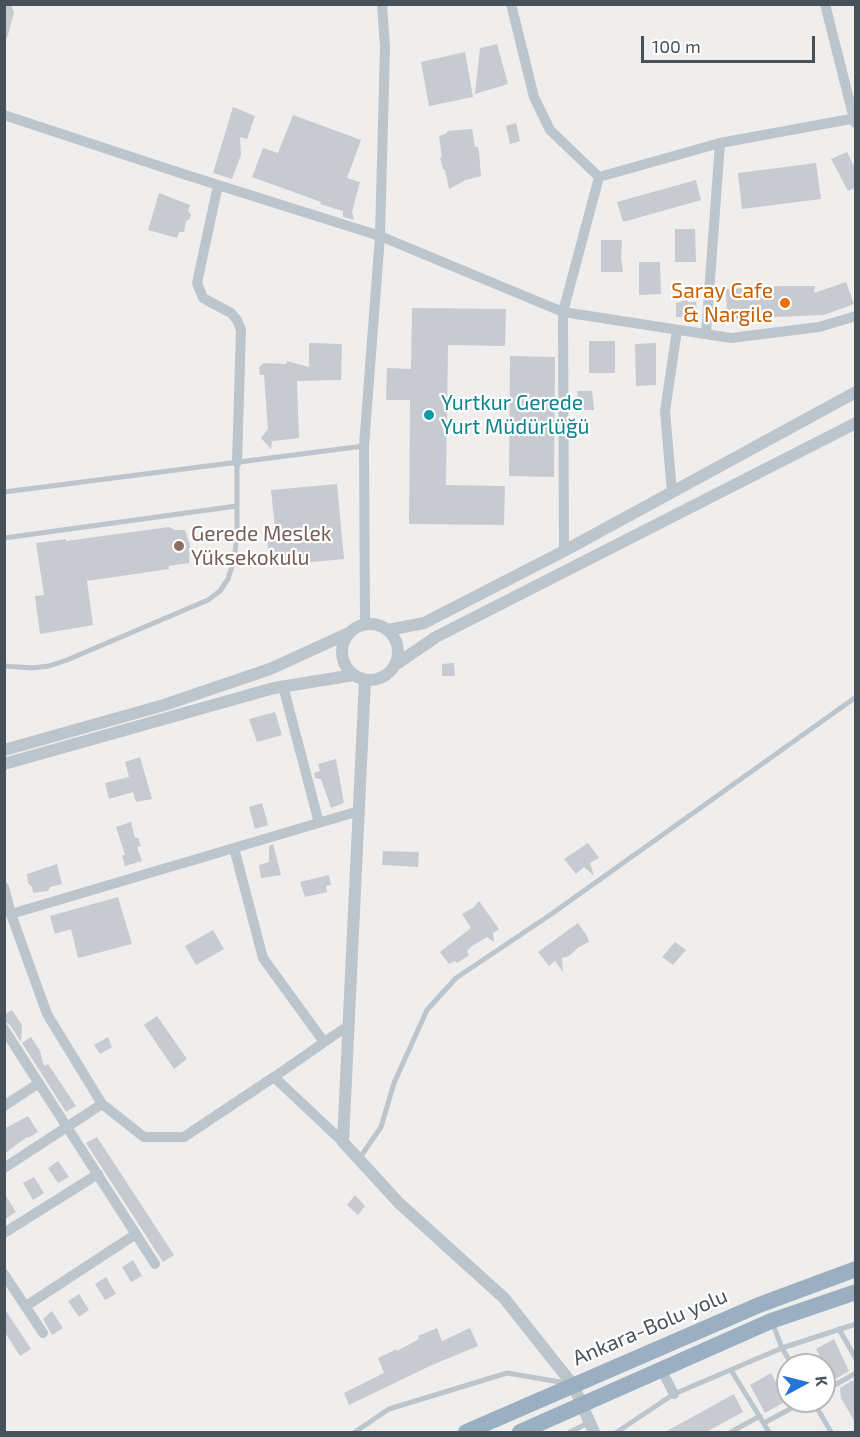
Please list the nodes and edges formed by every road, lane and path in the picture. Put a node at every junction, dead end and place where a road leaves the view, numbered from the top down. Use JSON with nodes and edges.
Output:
{"nodes":[{"id":1,"x":382,"y":4,"type":"edge"},
{"id":2,"x":511,"y":4,"type":"edge"},
{"id":3,"x":825,"y":4,"type":"edge"},
{"id":4,"x":4,"y":115,"type":"edge"},
{"id":5,"x":855,"y":120,"type":"edge"},
{"id":6,"x":720,"y":143,"type":"junction"},
{"id":7,"x":599,"y":177,"type":"junction"},
{"id":8,"x":218,"y":185,"type":"junction"},
{"id":9,"x":380,"y":236,"type":"junction"},
{"id":10,"x":563,"y":312,"type":"junction"},
{"id":11,"x":855,"y":316,"type":"edge"},
{"id":12,"x":677,"y":330,"type":"junction"},
{"id":13,"x":706,"y":334,"type":"junction"},
{"id":14,"x":855,"y":392,"type":"edge"},
{"id":15,"x":855,"y":423,"type":"edge"},
{"id":16,"x":364,"y":446,"type":"junction"},
{"id":17,"x":237,"y":462,"type":"junction"},
{"id":18,"x":4,"y":492,"type":"edge"},
{"id":19,"x":672,"y":492,"type":"junction"},
{"id":20,"x":237,"y":506,"type":"junction"},
{"id":21,"x":4,"y":538,"type":"edge"},
{"id":22,"x":564,"y":551,"type":"junction"},
{"id":23,"x":365,"y":624,"type":"junction"},
{"id":24,"x":388,"y":630,"type":"junction"},
{"id":25,"x":349,"y":633,"type":"junction"},
{"id":26,"x":395,"y":665,"type":"junction"},
{"id":27,"x":4,"y":666,"type":"edge"},
{"id":28,"x":360,"y":677,"type":"junction"},
{"id":29,"x":283,"y":686,"type":"junction"},
{"id":30,"x":855,"y":697,"type":"edge"},
{"id":31,"x":4,"y":750,"type":"edge"},
{"id":32,"x":4,"y":764,"type":"edge"},
{"id":33,"x":359,"y":811,"type":"junction"},
{"id":34,"x":320,"y":823,"type":"junction"},
{"id":35,"x":234,"y":848,"type":"junction"},
{"id":36,"x":4,"y":887,"type":"edge"},
{"id":37,"x":11,"y":915,"type":"junction"},
{"id":38,"x":349,"y":1025,"type":"junction"},
{"id":39,"x":4,"y":1029,"type":"edge"},
{"id":40,"x":324,"y":1042,"type":"junction"},
{"id":41,"x":274,"y":1077,"type":"junction"},
{"id":42,"x":39,"y":1083,"type":"junction"},
{"id":43,"x":102,"y":1104,"type":"junction"},
{"id":44,"x":4,"y":1106,"type":"edge"},
{"id":45,"x":67,"y":1127,"type":"junction"},
{"id":46,"x":343,"y":1142,"type":"junction"},
{"id":47,"x":359,"y":1159,"type":"junction"},
{"id":48,"x":4,"y":1168,"type":"edge"},
{"id":49,"x":98,"y":1174,"type":"junction"},
{"id":50,"x":4,"y":1233,"type":"edge"},
{"id":51,"x":136,"y":1234,"type":"junction"},
{"id":52,"x":155,"y":1264,"type":"dead end"},
{"id":53,"x":855,"y":1269,"type":"edge"},
{"id":54,"x":4,"y":1274,"type":"edge"},
{"id":55,"x":855,"y":1292,"type":"edge"},
{"id":56,"x":26,"y":1306,"type":"junction"},
{"id":57,"x":771,"y":1321,"type":"junction"},
{"id":58,"x":855,"y":1324,"type":"edge"},
{"id":59,"x":839,"y":1329,"type":"junction"},
{"id":60,"x":43,"y":1333,"type":"dead end"},
{"id":61,"x":782,"y":1348,"type":"junction"},
{"id":62,"x":785,"y":1353,"type":"edge"},
{"id":63,"x":855,"y":1359,"type":"edge"},
{"id":64,"x":661,"y":1369,"type":"junction"},
{"id":65,"x":731,"y":1370,"type":"junction"},
{"id":66,"x":855,"y":1372,"type":"edge"},
{"id":67,"x":836,"y":1384,"type":"edge"},
{"id":68,"x":573,"y":1385,"type":"junction"},
{"id":69,"x":674,"y":1394,"type":"junction"},
{"id":70,"x":581,"y":1404,"type":"junction"},
{"id":71,"x":783,"y":1413,"type":"edge"},
{"id":72,"x":820,"y":1413,"type":"edge"},
{"id":73,"x":760,"y":1416,"type":"junction"},
{"id":74,"x":764,"y":1423,"type":"junction"},
{"id":75,"x":592,"y":1427,"type":"edge"},
{"id":76,"x":354,"y":1432,"type":"edge"},
{"id":77,"x":466,"y":1432,"type":"edge"},
{"id":78,"x":520,"y":1432,"type":"edge"},
{"id":79,"x":570,"y":1432,"type":"edge"},
{"id":80,"x":617,"y":1432,"type":"edge"},
{"id":81,"x":731,"y":1432,"type":"edge"},
{"id":82,"x":769,"y":1432,"type":"edge"},
{"id":83,"x":831,"y":1432,"type":"edge"}],
"edges":[{"from":1,"to":9,"type":"street"},
{"from":2,"to":7,"type":"street"},
{"from":3,"to":5,"type":"street"},
{"from":4,"to":8,"type":"street"},
{"from":5,"to":6,"type":"street"},
{"from":6,"to":7,"type":"street"},
{"from":6,"to":13,"type":"street"},
{"from":7,"to":10,"type":"street"},
{"from":8,"to":9,"type":"street"},
{"from":8,"to":17,"type":"street"},
{"from":9,"to":10,"type":"street"},
{"from":9,"to":16,"type":"street"},
{"from":10,"to":12,"type":"street"},
{"from":10,"to":22,"type":"street"},
{"from":11,"to":13,"type":"street"},
{"from":12,"to":13,"type":"street"},
{"from":12,"to":19,"type":"street"},
{"from":14,"to":19,"type":"street"},
{"from":15,"to":26,"type":"street"},
{"from":16,"to":17,"type":"lane"},
{"from":16,"to":23,"type":"street"},
{"from":17,"to":18,"type":"lane"},
{"from":17,"to":20,"type":"lane"},
{"from":19,"to":22,"type":"street"},
{"from":20,"to":21,"type":"lane"},
{"from":20,"to":27,"type":"lane"},
{"from":22,"to":24,"type":"street"},
{"from":23,"to":24,"type":"street"},
{"from":23,"to":25,"type":"street"},
{"from":24,"to":26,"type":"street"},
{"from":25,"to":28,"type":"street"},
{"from":25,"to":31,"type":"street"},
{"from":26,"to":28,"type":"street"},
{"from":28,"to":29,"type":"street"},
{"from":28,"to":33,"type":"street"},
{"from":29,"to":32,"type":"street"},
{"from":29,"to":34,"type":"street"},
{"from":30,"to":47,"type":"lane"},
{"from":33,"to":34,"type":"street"},
{"from":33,"to":38,"type":"street"},
{"from":34,"to":35,"type":"street"},
{"from":35,"to":37,"type":"street"},
{"from":35,"to":40,"type":"street"},
{"from":36,"to":37,"type":"street"},
{"from":37,"to":43,"type":"street"},
{"from":38,"to":40,"type":"street"},
{"from":38,"to":46,"type":"street"},
{"from":39,"to":42,"type":"street"},
{"from":40,"to":41,"type":"street"},
{"from":41,"to":43,"type":"street"},
{"from":41,"to":46,"type":"street"},
{"from":42,"to":44,"type":"street"},
{"from":42,"to":45,"type":"street"},
{"from":43,"to":45,"type":"street"},
{"from":45,"to":48,"type":"street"},
{"from":45,"to":49,"type":"street"},
{"from":46,"to":47,"type":"street"},
{"from":47,"to":68,"type":"street"},
{"from":49,"to":50,"type":"street"},
{"from":49,"to":51,"type":"street"},
{"from":51,"to":52,"type":"street"},
{"from":51,"to":56,"type":"street"},
{"from":53,"to":68,"type":"highway","name":"Ankara-Bolu yolu"},
{"from":54,"to":56,"type":"street"},
{"from":55,"to":57,"type":"highway","name":"Ankara-Bolu yolu"},
{"from":56,"to":60,"type":"street"},
{"from":57,"to":61,"type":"lane"},
{"from":57,"to":64,"type":"highway","name":"Ankara-Bolu yolu"},
{"from":58,"to":59,"type":"lane"},
{"from":59,"to":61,"type":"lane"},
{"from":59,"to":63,"type":"lane"},
{"from":61,"to":62,"type":"lane"},
{"from":61,"to":65,"type":"lane"},
{"from":64,"to":69,"type":"street"},
{"from":64,"to":70,"type":"highway","name":"Ankara-Bolu yolu"},
{"from":65,"to":69,"type":"lane"},
{"from":65,"to":73,"type":"lane"},
{"from":66,"to":67,"type":"lane"},
{"from":68,"to":70,"type":"street"},
{"from":68,"to":76,"type":"lane"},
{"from":68,"to":77,"type":"highway","name":"Ankara-Bolu yolu"},
{"from":69,"to":80,"type":"lane"},
{"from":70,"to":75,"type":"street"},
{"from":70,"to":78,"type":"highway","name":"Ankara-Bolu yolu"},
{"from":71,"to":74,"type":"lane"},
{"from":72,"to":83,"type":"lane"},
{"from":73,"to":74,"type":"lane"},
{"from":73,"to":81,"type":"lane"},
{"from":74,"to":82,"type":"lane"},
{"from":75,"to":79,"type":"lane"}]}
